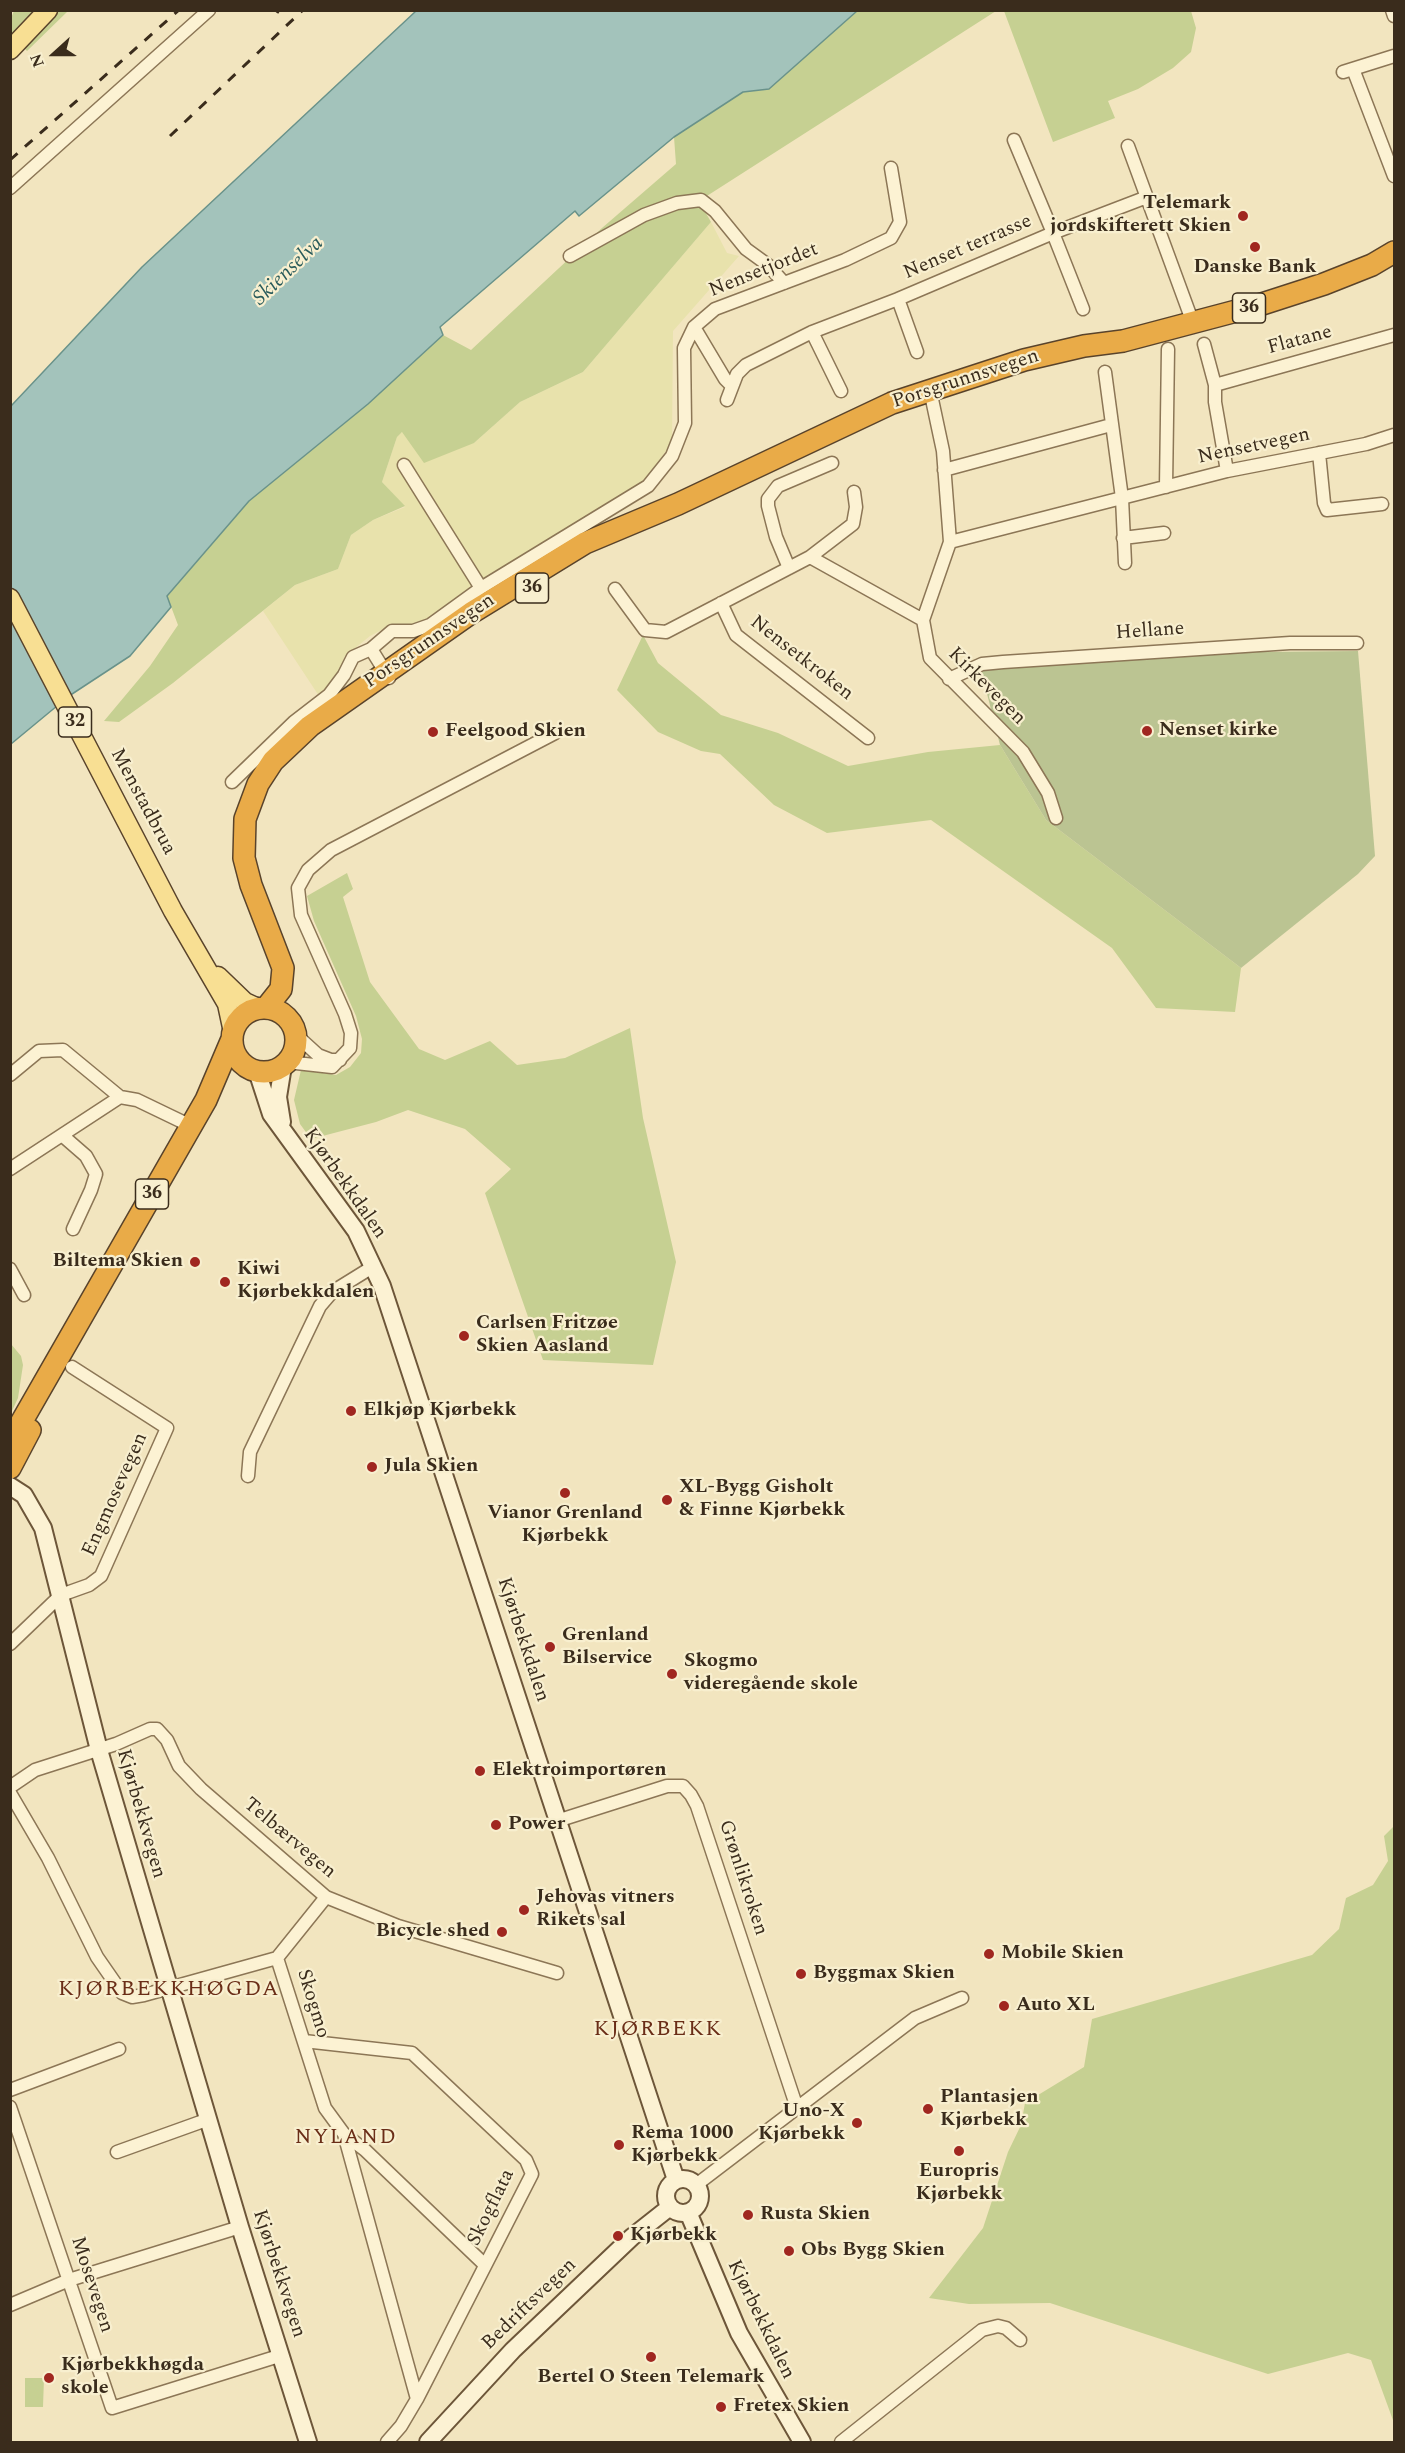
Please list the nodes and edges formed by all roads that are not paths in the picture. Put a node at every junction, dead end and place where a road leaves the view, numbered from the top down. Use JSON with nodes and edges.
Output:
{"nodes":[{"id":1,"x":48,"y":10,"type":"edge"},
{"id":2,"x":209,"y":10,"type":"edge"},
{"id":3,"x":1392,"y":10,"type":"edge"},
{"id":4,"x":1395,"y":16,"type":"edge"},
{"id":5,"x":10,"y":51,"type":"edge"},
{"id":6,"x":1395,"y":56,"type":"edge"},
{"id":7,"x":1014,"y":140,"type":"dead end"},
{"id":8,"x":1128,"y":146,"type":"dead end"},
{"id":9,"x":891,"y":168,"type":"dead end"},
{"id":10,"x":1395,"y":176,"type":"edge"},
{"id":11,"x":10,"y":188,"type":"edge"},
{"id":12,"x":1147,"y":197,"type":"junction"},
{"id":13,"x":1053,"y":233,"type":"junction"},
{"id":14,"x":1395,"y":252,"type":"edge"},
{"id":15,"x":570,"y":256,"type":"dead end"},
{"id":16,"x":1395,"y":261,"type":"edge"},
{"id":17,"x":1372,"y":265,"type":"junction"},
{"id":18,"x":784,"y":283,"type":"junction"},
{"id":19,"x":898,"y":299,"type":"junction"},
{"id":20,"x":1083,"y":309,"type":"dead end"},
{"id":21,"x":1193,"y":323,"type":"junction"},
{"id":22,"x":694,"y":327,"type":"junction"},
{"id":23,"x":812,"y":332,"type":"junction"},
{"id":24,"x":1395,"y":335,"type":"edge"},
{"id":25,"x":1204,"y":344,"type":"dead end"},
{"id":26,"x":1168,"y":349,"type":"dead end"},
{"id":27,"x":917,"y":351,"type":"dead end"},
{"id":28,"x":1105,"y":372,"type":"dead end"},
{"id":29,"x":1215,"y":385,"type":"junction"},
{"id":30,"x":732,"y":386,"type":"junction"},
{"id":31,"x":841,"y":391,"type":"dead end"},
{"id":32,"x":932,"y":395,"type":"junction"},
{"id":33,"x":727,"y":400,"type":"dead end"},
{"id":34,"x":1111,"y":425,"type":"junction"},
{"id":35,"x":1395,"y":435,"type":"edge"},
{"id":36,"x":1319,"y":453,"type":"junction"},
{"id":37,"x":832,"y":463,"type":"dead end"},
{"id":38,"x":404,"y":465,"type":"dead end"},
{"id":39,"x":944,"y":470,"type":"junction"},
{"id":40,"x":1227,"y":471,"type":"junction"},
{"id":41,"x":1166,"y":487,"type":"junction"},
{"id":42,"x":854,"y":492,"type":"dead end"},
{"id":43,"x":1122,"y":498,"type":"junction"},
{"id":44,"x":1382,"y":504,"type":"dead end"},
{"id":45,"x":1164,"y":533,"type":"dead end"},
{"id":46,"x":1123,"y":538,"type":"junction"},
{"id":47,"x":950,"y":542,"type":"junction"},
{"id":48,"x":810,"y":557,"type":"junction"},
{"id":49,"x":1125,"y":563,"type":"dead end"},
{"id":50,"x":789,"y":568,"type":"junction"},
{"id":51,"x":481,"y":588,"type":"junction"},
{"id":52,"x":615,"y":589,"type":"dead end"},
{"id":53,"x":10,"y":598,"type":"edge"},
{"id":54,"x":721,"y":603,"type":"junction"},
{"id":55,"x":923,"y":620,"type":"junction"},
{"id":56,"x":1357,"y":643,"type":"dead end"},
{"id":57,"x":371,"y":649,"type":"junction"},
{"id":58,"x":388,"y":676,"type":"junction"},
{"id":59,"x":949,"y":679,"type":"junction"},
{"id":60,"x":555,"y":733,"type":"dead end"},
{"id":61,"x":868,"y":738,"type":"dead end"},
{"id":62,"x":232,"y":782,"type":"dead end"},
{"id":63,"x":1056,"y":818,"type":"dead end"},
{"id":64,"x":263,"y":911,"type":"junction"},
{"id":65,"x":204,"y":962,"type":"junction"},
{"id":66,"x":262,"y":1008,"type":"junction"},
{"id":67,"x":292,"y":1026,"type":"junction"},
{"id":68,"x":233,"y":1036,"type":"junction"},
{"id":69,"x":340,"y":1060,"type":"junction"},
{"id":70,"x":285,"y":1064,"type":"junction"},
{"id":71,"x":254,"y":1070,"type":"junction"},
{"id":72,"x":10,"y":1075,"type":"edge"},
{"id":73,"x":120,"y":1097,"type":"junction"},
{"id":74,"x":206,"y":1100,"type":"junction"},
{"id":75,"x":191,"y":1126,"type":"junction"},
{"id":76,"x":284,"y":1134,"type":"junction"},
{"id":77,"x":63,"y":1136,"type":"junction"},
{"id":78,"x":10,"y":1169,"type":"edge"},
{"id":79,"x":73,"y":1229,"type":"dead end"},
{"id":80,"x":374,"y":1266,"type":"junction"},
{"id":81,"x":10,"y":1269,"type":"edge"},
{"id":82,"x":98,"y":1289,"type":"junction"},
{"id":83,"x":24,"y":1295,"type":"dead end"},
{"id":84,"x":72,"y":1367,"type":"dead end"},
{"id":85,"x":10,"y":1442,"type":"edge"},
{"id":86,"x":10,"y":1468,"type":"edge"},
{"id":87,"x":249,"y":1476,"type":"dead end"},
{"id":88,"x":10,"y":1485,"type":"edge"},
{"id":89,"x":10,"y":1500,"type":"edge"},
{"id":90,"x":39,"y":1519,"type":"junction"},
{"id":91,"x":61,"y":1595,"type":"junction"},
{"id":92,"x":10,"y":1644,"type":"edge"},
{"id":93,"x":99,"y":1750,"type":"junction"},
{"id":94,"x":10,"y":1788,"type":"edge"},
{"id":95,"x":10,"y":1793,"type":"edge"},
{"id":96,"x":560,"y":1820,"type":"junction"},
{"id":97,"x":326,"y":1897,"type":"junction"},
{"id":98,"x":277,"y":1958,"type":"junction"},
{"id":99,"x":557,"y":1973,"type":"dead end"},
{"id":100,"x":170,"y":1988,"type":"junction"},
{"id":101,"x":962,"y":1998,"type":"dead end"},
{"id":102,"x":304,"y":2041,"type":"junction"},
{"id":103,"x":119,"y":2049,"type":"dead end"},
{"id":104,"x":10,"y":2090,"type":"edge"},
{"id":105,"x":10,"y":2107,"type":"edge"},
{"id":106,"x":797,"y":2108,"type":"junction"},
{"id":107,"x":209,"y":2119,"type":"junction"},
{"id":108,"x":344,"y":2134,"type":"junction"},
{"id":109,"x":117,"y":2152,"type":"dead end"},
{"id":110,"x":676,"y":2180,"type":"junction"},
{"id":111,"x":696,"y":2184,"type":"junction"},
{"id":112,"x":670,"y":2207,"type":"junction"},
{"id":113,"x":688,"y":2212,"type":"junction"},
{"id":114,"x":240,"y":2227,"type":"junction"},
{"id":115,"x":485,"y":2265,"type":"junction"},
{"id":116,"x":69,"y":2280,"type":"junction"},
{"id":117,"x":10,"y":2305,"type":"edge"},
{"id":118,"x":1020,"y":2340,"type":"dead end"},
{"id":119,"x":282,"y":2355,"type":"junction"},
{"id":120,"x":417,"y":2398,"type":"junction"},
{"id":121,"x":308,"y":2442,"type":"edge"},
{"id":122,"x":387,"y":2442,"type":"edge"},
{"id":123,"x":428,"y":2442,"type":"edge"},
{"id":124,"x":802,"y":2442,"type":"edge"},
{"id":125,"x":841,"y":2442,"type":"edge"}],
"edges":[{"from":1,"to":5,"type":"main road"},
{"from":2,"to":11,"type":"street"},
{"from":3,"to":4,"type":"street"},
{"from":6,"to":10,"type":"street"},
{"from":7,"to":13,"type":"street","name":"Nenset terrasse"},
{"from":8,"to":12,"type":"street"},
{"from":9,"to":18,"type":"street","name":"Nensetjordet"},
{"from":12,"to":13,"type":"street","name":"Nenset terrasse"},
{"from":12,"to":21,"type":"street"},
{"from":13,"to":19,"type":"street","name":"Nenset terrasse"},
{"from":13,"to":20,"type":"street","name":"Nenset terrasse"},
{"from":14,"to":17,"type":"highway","name":"Porsgrunnsvegen","number":"36"},
{"from":15,"to":18,"type":"street"},
{"from":16,"to":17,"type":"highway","name":"Porsgrunnsvegen","number":"36"},
{"from":17,"to":21,"type":"highway","name":"Porsgrunnsvegen","number":"36"},
{"from":18,"to":22,"type":"street","name":"Nensetjordet"},
{"from":19,"to":23,"type":"street","name":"Nenset terrasse"},
{"from":19,"to":27,"type":"street","name":"Nenset terrasse"},
{"from":21,"to":32,"type":"highway","name":"Porsgrunnsvegen","number":"36"},
{"from":22,"to":30,"type":"street"},
{"from":22,"to":51,"type":"street"},
{"from":23,"to":30,"type":"street","name":"Nenset terrasse"},
{"from":23,"to":31,"type":"street"},
{"from":24,"to":29,"type":"street","name":"Flatane"},
{"from":25,"to":29,"type":"street"},
{"from":26,"to":41,"type":"street"},
{"from":28,"to":34,"type":"street"},
{"from":29,"to":40,"type":"street"},
{"from":30,"to":33,"type":"street","name":"Nenset terrasse"},
{"from":32,"to":39,"type":"street","name":"Kirkevegen"},
{"from":32,"to":58,"type":"highway","name":"Porsgrunnsvegen","number":"36"},
{"from":34,"to":39,"type":"street"},
{"from":34,"to":43,"type":"street"},
{"from":35,"to":36,"type":"street","name":"Nensetvegen"},
{"from":36,"to":40,"type":"street","name":"Nensetvegen"},
{"from":36,"to":44,"type":"street"},
{"from":37,"to":50,"type":"street"},
{"from":38,"to":51,"type":"street"},
{"from":39,"to":47,"type":"street","name":"Kirkevegen"},
{"from":40,"to":41,"type":"street","name":"Nensetvegen"},
{"from":41,"to":43,"type":"street","name":"Nensetvegen"},
{"from":42,"to":48,"type":"street","name":"Nensetkroken"},
{"from":43,"to":46,"type":"street"},
{"from":43,"to":47,"type":"street","name":"Nensetvegen"},
{"from":45,"to":46,"type":"street"},
{"from":46,"to":49,"type":"street"},
{"from":47,"to":55,"type":"street","name":"Kirkevegen"},
{"from":48,"to":50,"type":"street","name":"Nensetkroken"},
{"from":48,"to":55,"type":"street"},
{"from":50,"to":54,"type":"street","name":"Nensetkroken"},
{"from":51,"to":57,"type":"street","name":"Porsgrunnsvegen"},
{"from":52,"to":54,"type":"street","name":"Nensetkroken"},
{"from":53,"to":65,"type":"main road","name":"Menstadbrua","number":"32"},
{"from":54,"to":61,"type":"street","name":"Nensetkroken"},
{"from":55,"to":59,"type":"street","name":"Kirkevegen"},
{"from":56,"to":59,"type":"street","name":"Hellane"},
{"from":57,"to":58,"type":"street"},
{"from":57,"to":62,"type":"street","name":"Porsgrunnsvegen"},
{"from":58,"to":64,"type":"highway","name":"Porsgrunnsvegen","number":"36"},
{"from":59,"to":63,"type":"street","name":"Kirkevegen"},
{"from":60,"to":69,"type":"street"},
{"from":64,"to":66,"type":"highway","name":"Porsgrunnsvegen","number":"36"},
{"from":64,"to":67,"type":"highway","name":"Porsgrunnsvegen","number":"36"},
{"from":65,"to":66,"type":"main road","name":"Menstadbrua","number":"32"},
{"from":65,"to":68,"type":"main road","name":"Menstadbrua","number":"32"},
{"from":66,"to":67,"type":"highway"},
{"from":66,"to":68,"type":"highway","number":"36"},
{"from":67,"to":69,"type":"street"},
{"from":67,"to":70,"type":"highway","number":"36"},
{"from":68,"to":71,"type":"highway"},
{"from":68,"to":74,"type":"highway","number":"36"},
{"from":69,"to":70,"type":"street"},
{"from":70,"to":71,"type":"highway","number":"36"},
{"from":70,"to":76,"type":"street","name":"Kjørbekkdalen"},
{"from":71,"to":74,"type":"highway","number":"36"},
{"from":71,"to":76,"type":"street","name":"Kjørbekkdalen"},
{"from":72,"to":73,"type":"street"},
{"from":73,"to":75,"type":"street"},
{"from":73,"to":77,"type":"street"},
{"from":74,"to":75,"type":"highway","number":"36"},
{"from":75,"to":82,"type":"highway","number":"36"},
{"from":76,"to":80,"type":"street","name":"Kjørbekkdalen"},
{"from":77,"to":78,"type":"street"},
{"from":77,"to":79,"type":"street"},
{"from":80,"to":87,"type":"street"},
{"from":80,"to":96,"type":"street","name":"Kjørbekkdalen"},
{"from":81,"to":83,"type":"street"},
{"from":82,"to":85,"type":"highway","number":"36"},
{"from":82,"to":86,"type":"highway","number":"36"},
{"from":84,"to":91,"type":"street","name":"Engmosevegen"},
{"from":88,"to":90,"type":"street","name":"Kjørbekkvegen"},
{"from":89,"to":90,"type":"street"},
{"from":90,"to":91,"type":"street","name":"Kjørbekkvegen"},
{"from":91,"to":92,"type":"street","name":"Engmosevegen"},
{"from":91,"to":93,"type":"street","name":"Kjørbekkvegen"},
{"from":93,"to":94,"type":"street"},
{"from":93,"to":97,"type":"street","name":"Telbærvegen"},
{"from":93,"to":100,"type":"street","name":"Kjørbekkvegen"},
{"from":95,"to":100,"type":"street","name":"Skogmo"},
{"from":96,"to":106,"type":"street","name":"Grønlikroken"},
{"from":96,"to":110,"type":"street","name":"Kjørbekkdalen"},
{"from":97,"to":98,"type":"street"},
{"from":97,"to":99,"type":"street","name":"Telbærvegen"},
{"from":98,"to":100,"type":"street","name":"Skogmo"},
{"from":98,"to":102,"type":"street","name":"Skogmo"},
{"from":100,"to":107,"type":"street","name":"Kjørbekkvegen"},
{"from":101,"to":106,"type":"street"},
{"from":102,"to":108,"type":"street","name":"Skogmo"},
{"from":102,"to":115,"type":"street","name":"Skogflata"},
{"from":103,"to":104,"type":"street"},
{"from":105,"to":116,"type":"street","name":"Mosevegen"},
{"from":106,"to":111,"type":"street"},
{"from":107,"to":109,"type":"street"},
{"from":107,"to":114,"type":"street","name":"Kjørbekkvegen"},
{"from":108,"to":115,"type":"street"},
{"from":108,"to":120,"type":"street","name":"Skogmo"},
{"from":110,"to":111,"type":"street"},
{"from":110,"to":112,"type":"street"},
{"from":111,"to":113,"type":"street"},
{"from":112,"to":113,"type":"street"},
{"from":112,"to":123,"type":"street","name":"Bedriftsvegen"},
{"from":113,"to":124,"type":"street","name":"Kjørbekkdalen"},
{"from":114,"to":116,"type":"street"},
{"from":114,"to":119,"type":"street","name":"Kjørbekkvegen"},
{"from":115,"to":120,"type":"street","name":"Skogflata"},
{"from":116,"to":117,"type":"street"},
{"from":116,"to":119,"type":"street","name":"Mosevegen"},
{"from":118,"to":125,"type":"street"},
{"from":119,"to":121,"type":"street","name":"Kjørbekkvegen"},
{"from":120,"to":122,"type":"street","name":"Skogflata"}]}
